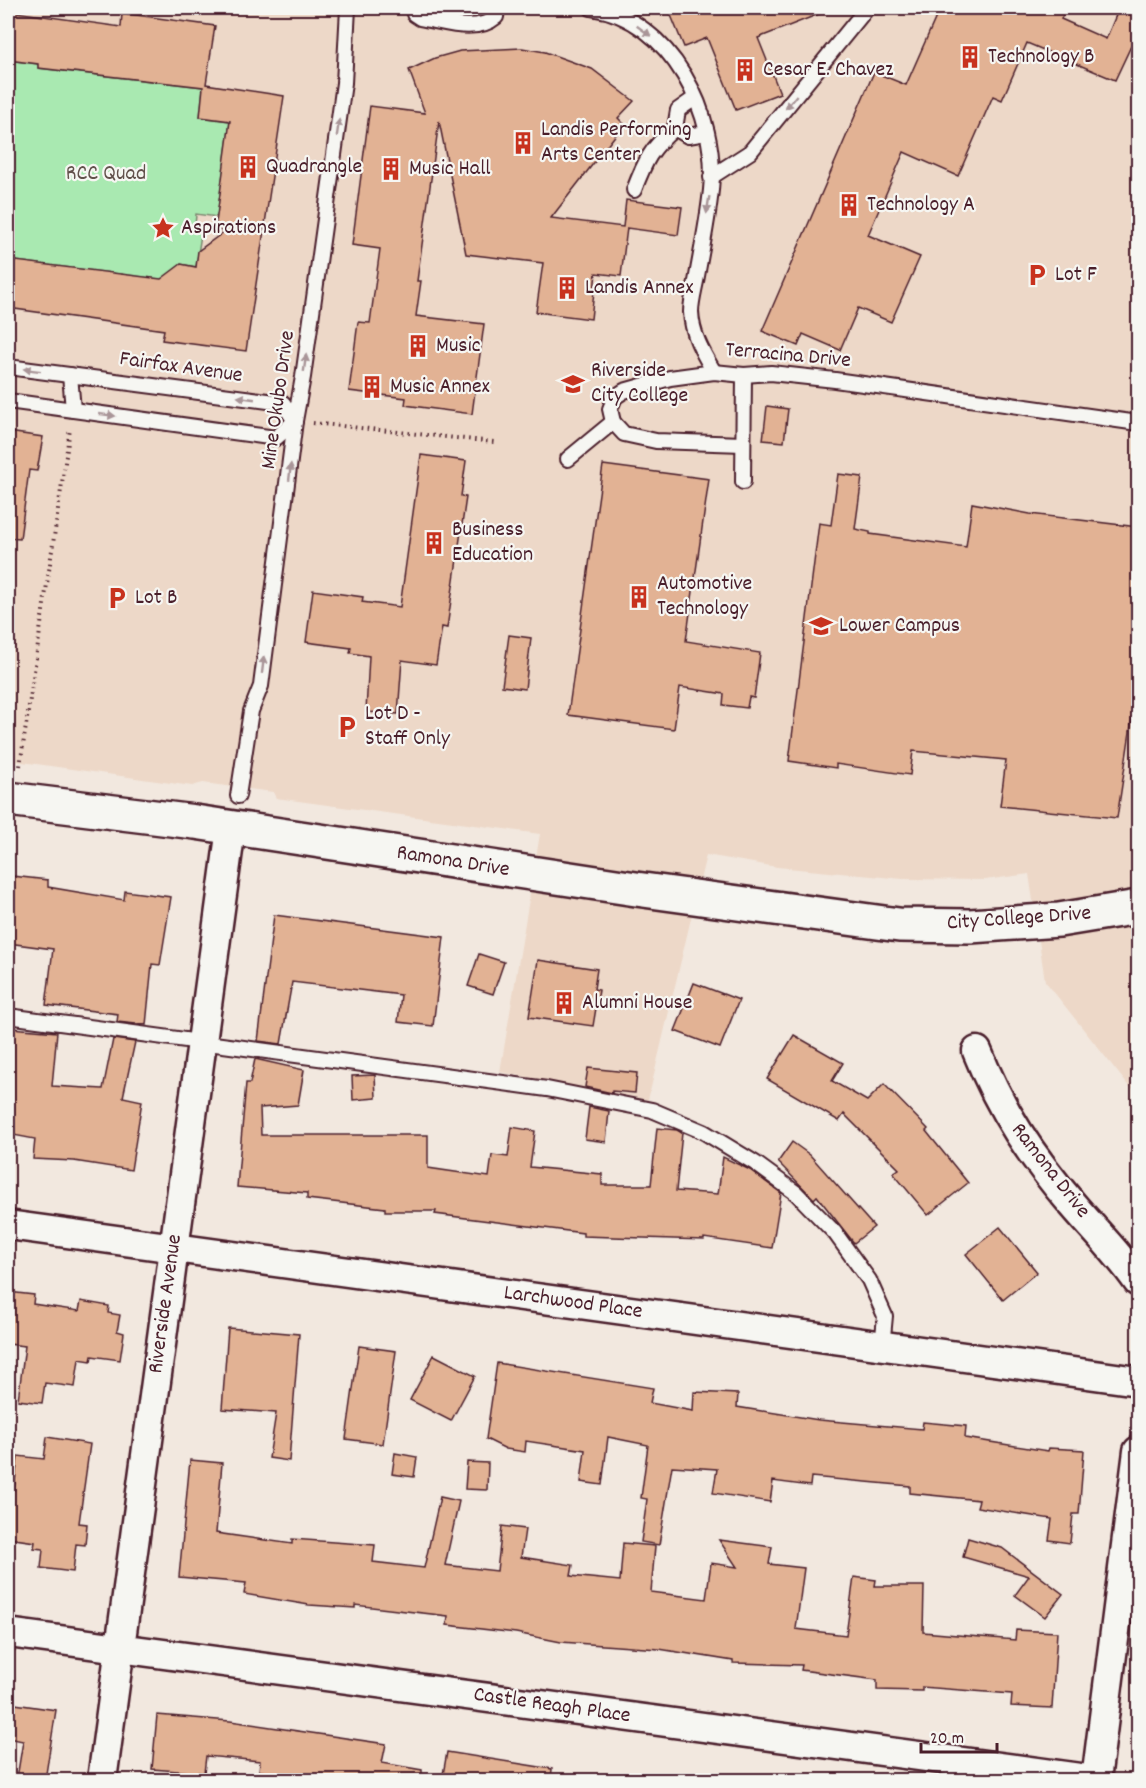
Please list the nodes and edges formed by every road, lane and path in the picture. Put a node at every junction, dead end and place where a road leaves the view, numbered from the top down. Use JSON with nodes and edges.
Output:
{"nodes":[{"id":1,"x":348,"y":8,"type":"edge"},
{"id":2,"x":413,"y":8,"type":"edge"},
{"id":3,"x":497,"y":8,"type":"edge"},
{"id":4,"x":591,"y":8,"type":"edge"},
{"id":5,"x":867,"y":8,"type":"edge"},
{"id":6,"x":695,"y":98,"type":"junction"},
{"id":7,"x":675,"y":128,"type":"junction"},
{"id":8,"x":706,"y":133,"type":"junction"},
{"id":9,"x":711,"y":177,"type":"junction"},
{"id":10,"x":634,"y":190,"type":"dead end"},
{"id":11,"x":8,"y":367,"type":"edge"},
{"id":12,"x":714,"y":372,"type":"junction"},
{"id":13,"x":70,"y":375,"type":"junction"},
{"id":14,"x":744,"y":375,"type":"junction"},
{"id":15,"x":8,"y":401,"type":"edge"},
{"id":16,"x":73,"y":410,"type":"junction"},
{"id":17,"x":295,"y":421,"type":"junction"},
{"id":18,"x":613,"y":422,"type":"junction"},
{"id":19,"x":1138,"y":423,"type":"edge"},
{"id":20,"x":494,"y":442,"type":"dead end"},
{"id":21,"x":743,"y":444,"type":"junction"},
{"id":22,"x":568,"y":459,"type":"dead end"},
{"id":23,"x":743,"y":482,"type":"dead end"},
{"id":24,"x":20,"y":766,"type":"dead end"},
{"id":25,"x":238,"y":796,"type":"dead end"},
{"id":26,"x":8,"y":799,"type":"edge"},
{"id":27,"x":231,"y":828,"type":"junction"},
{"id":28,"x":1138,"y":907,"type":"edge"},
{"id":29,"x":900,"y":925,"type":"joint"},
{"id":30,"x":8,"y":1016,"type":"edge"},
{"id":31,"x":203,"y":1042,"type":"junction"},
{"id":32,"x":977,"y":1051,"type":"dead end"},
{"id":33,"x":8,"y":1225,"type":"edge"},
{"id":34,"x":174,"y":1247,"type":"junction"},
{"id":35,"x":1138,"y":1282,"type":"edge"},
{"id":36,"x":882,"y":1347,"type":"junction"},
{"id":37,"x":1138,"y":1381,"type":"edge"},
{"id":38,"x":1138,"y":1451,"type":"edge"},
{"id":39,"x":8,"y":1633,"type":"edge"},
{"id":40,"x":119,"y":1649,"type":"junction"},
{"id":41,"x":102,"y":1780,"type":"edge"},
{"id":42,"x":1096,"y":1780,"type":"edge"}],
"edges":[{"from":17,"to":1,"type":"lane","name":"Mine Okubo Drive","one_way":true},
{"from":2,"to":3,"type":"lane"},
{"from":4,"to":6,"type":"lane","name":"Terracina Drive","one_way":true},
{"from":5,"to":9,"type":"lane","one_way":true},
{"from":6,"to":7,"type":"lane"},
{"from":6,"to":8,"type":"lane","name":"Terracina Drive"},
{"from":7,"to":8,"type":"lane"},
{"from":7,"to":10,"type":"lane"},
{"from":8,"to":9,"type":"lane","name":"Terracina Drive"},
{"from":9,"to":12,"type":"lane","name":"Terracina Drive","one_way":true},
{"from":13,"to":11,"type":"lane","name":"Fairfax Avenue","one_way":true},
{"from":12,"to":14,"type":"lane","name":"Terracina Drive"},
{"from":12,"to":18,"type":"lane"},
{"from":13,"to":16,"type":"lane"},
{"from":17,"to":13,"type":"lane","name":"Fairfax Avenue","one_way":true},
{"from":14,"to":19,"type":"lane","name":"Terracina Drive"},
{"from":14,"to":21,"type":"lane"},
{"from":15,"to":16,"type":"lane"},
{"from":16,"to":17,"type":"lane","one_way":true},
{"from":16,"to":24,"type":"path"},
{"from":17,"to":20,"type":"path"},
{"from":25,"to":17,"type":"lane","name":"Mine Okubo Drive","one_way":true},
{"from":18,"to":21,"type":"lane"},
{"from":18,"to":22,"type":"lane"},
{"from":21,"to":23,"type":"lane"},
{"from":26,"to":27,"type":"street","name":"Ramona Drive"},
{"from":27,"to":29,"type":"street","name":"Ramona Drive"},
{"from":27,"to":31,"type":"street","name":"Riverside Avenue"},
{"from":28,"to":29,"type":"street","name":"City College Drive"},
{"from":30,"to":31,"type":"lane"},
{"from":31,"to":34,"type":"street","name":"Riverside Avenue"},
{"from":31,"to":36,"type":"lane"},
{"from":32,"to":35,"type":"street","name":"Ramona Drive"},
{"from":33,"to":34,"type":"street","name":"Larchwood Place"},
{"from":34,"to":36,"type":"street","name":"Larchwood Place"},
{"from":34,"to":40,"type":"street","name":"Riverside Avenue"},
{"from":36,"to":37,"type":"street","name":"Larchwood Place"},
{"from":38,"to":42,"type":"street"},
{"from":39,"to":40,"type":"street","name":"Castle Reagh Place"},
{"from":40,"to":41,"type":"street","name":"Riverside Avenue"},
{"from":40,"to":42,"type":"street","name":"Castle Reagh Place"}]}
